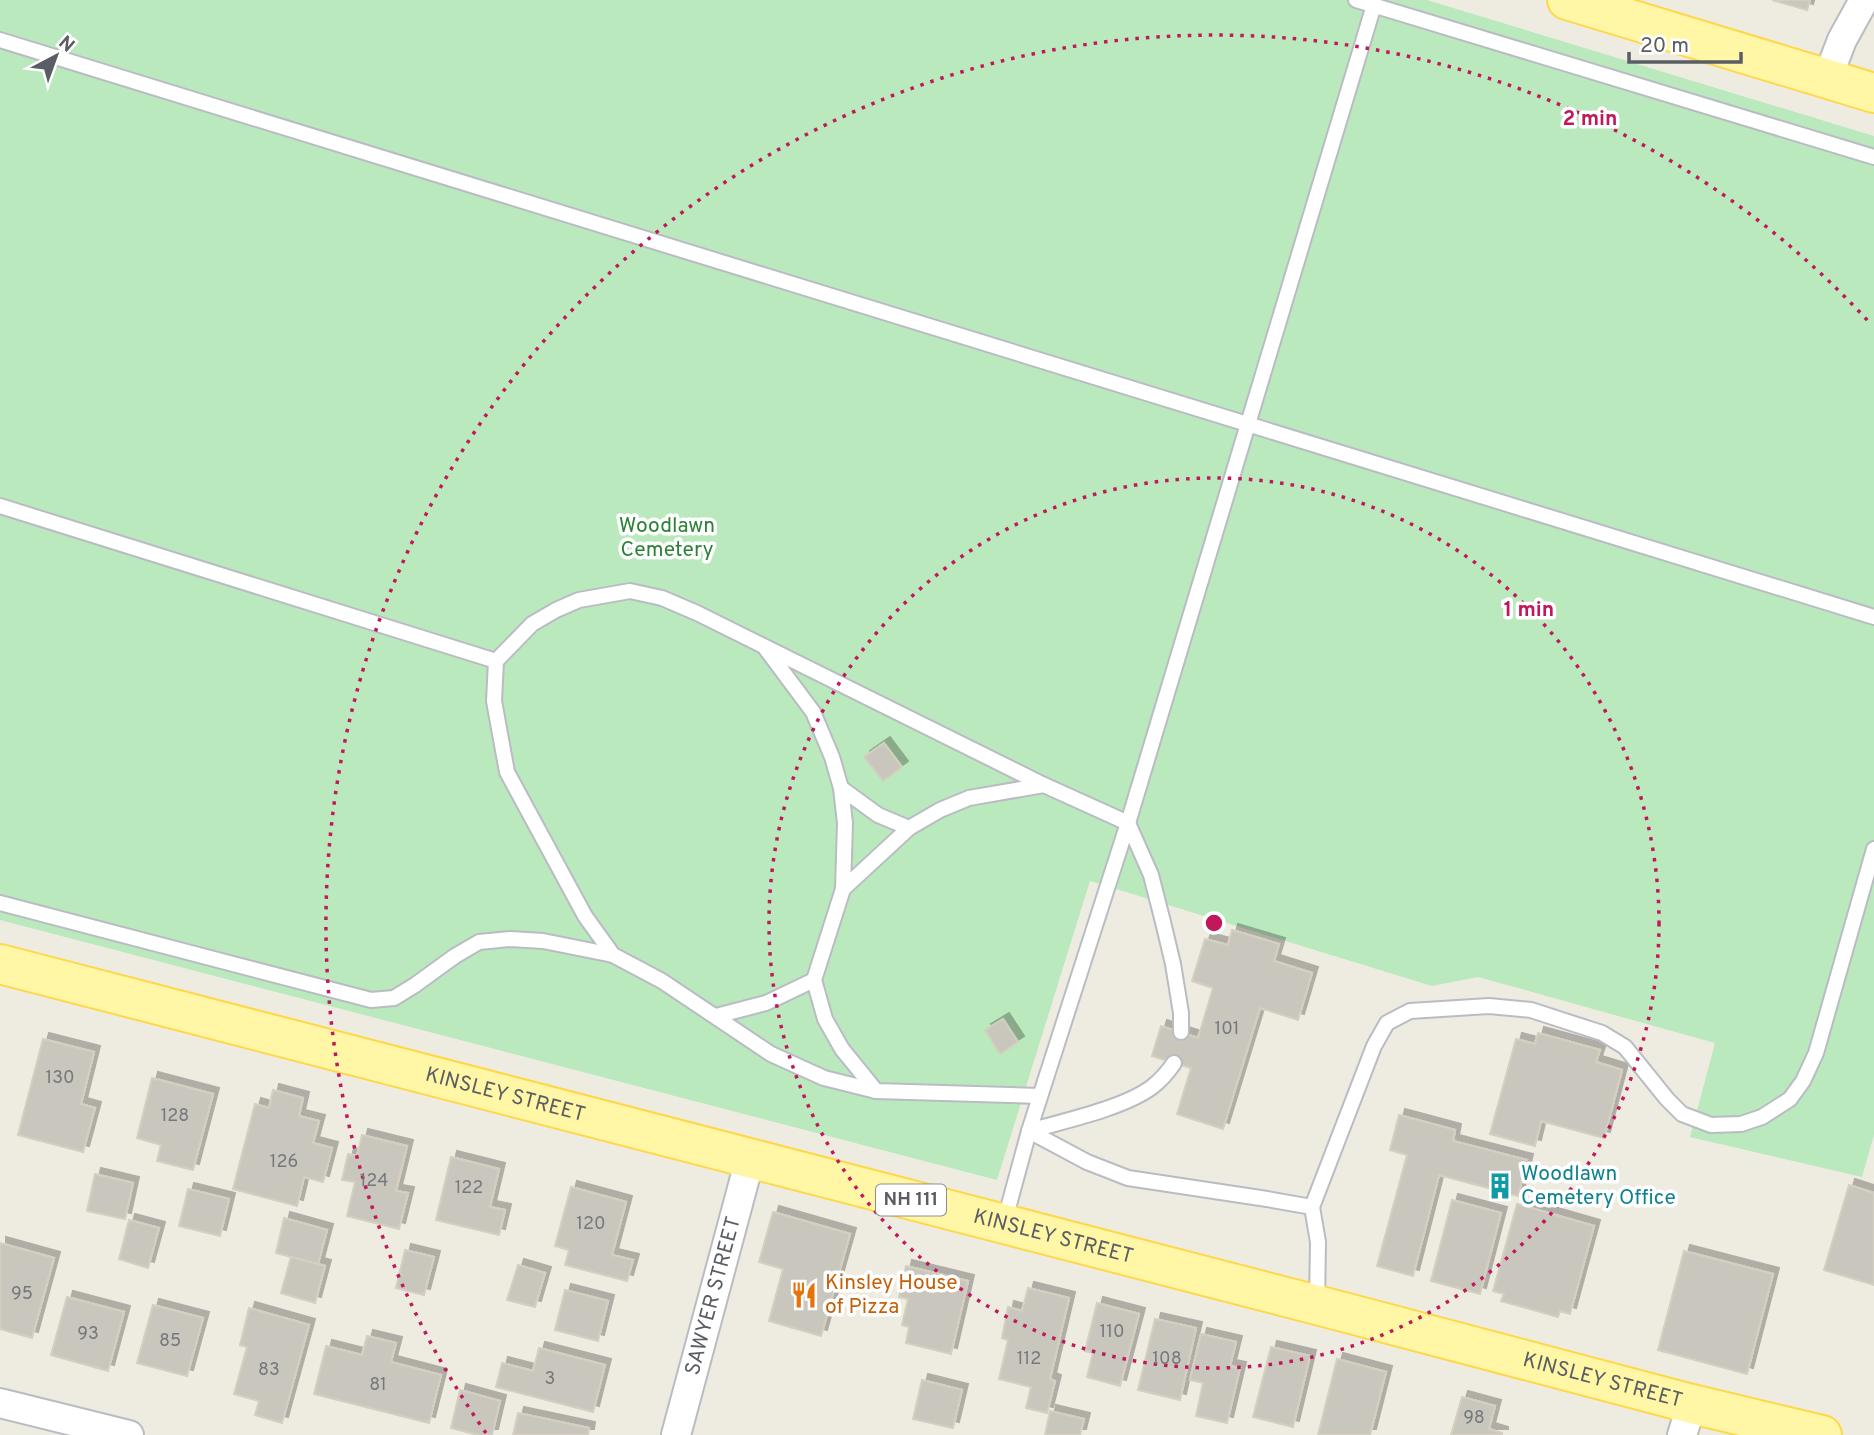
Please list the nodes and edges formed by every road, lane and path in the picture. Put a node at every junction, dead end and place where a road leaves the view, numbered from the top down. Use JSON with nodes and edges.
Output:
{"nodes":[{"id":1,"x":1356,"y":0,"type":"edge"},
{"id":2,"x":1567,"y":0,"type":"edge"},
{"id":3,"x":1864,"y":0,"type":"edge"},
{"id":4,"x":1374,"y":5,"type":"junction"},
{"id":5,"x":0,"y":40,"type":"edge"},
{"id":6,"x":1827,"y":79,"type":"junction"},
{"id":7,"x":1874,"y":93,"type":"edge"},
{"id":8,"x":1874,"y":157,"type":"edge"},
{"id":9,"x":1248,"y":425,"type":"junction"},
{"id":10,"x":0,"y":506,"type":"edge"},
{"id":11,"x":1874,"y":617,"type":"edge"},
{"id":12,"x":763,"y":645,"type":"junction"},
{"id":13,"x":496,"y":661,"type":"junction"},
{"id":14,"x":1044,"y":785,"type":"junction"},
{"id":15,"x":841,"y":788,"type":"junction"},
{"id":16,"x":1128,"y":823,"type":"junction"},
{"id":17,"x":909,"y":828,"type":"junction"},
{"id":18,"x":1874,"y":849,"type":"edge"},
{"id":19,"x":843,"y":889,"type":"junction"},
{"id":20,"x":0,"y":903,"type":"edge"},
{"id":21,"x":613,"y":955,"type":"junction"},
{"id":22,"x":0,"y":964,"type":"edge"},
{"id":23,"x":814,"y":980,"type":"junction"},
{"id":24,"x":716,"y":1016,"type":"junction"},
{"id":25,"x":1181,"y":1032,"type":"dead end"},
{"id":26,"x":1174,"y":1063,"type":"dead end"},
{"id":27,"x":876,"y":1091,"type":"junction"},
{"id":28,"x":1040,"y":1096,"type":"junction"},
{"id":29,"x":1029,"y":1131,"type":"junction"},
{"id":30,"x":750,"y":1159,"type":"junction"},
{"id":31,"x":1312,"y":1207,"type":"junction"},
{"id":32,"x":1003,"y":1224,"type":"junction"},
{"id":33,"x":1317,"y":1305,"type":"junction"},
{"id":34,"x":0,"y":1403,"type":"edge"},
{"id":35,"x":1687,"y":1419,"type":"edge"},
{"id":36,"x":129,"y":1435,"type":"edge"},
{"id":37,"x":676,"y":1435,"type":"edge"},
{"id":38,"x":1822,"y":1435,"type":"edge"}],
"edges":[{"from":1,"to":4,"type":"lane"},
{"from":2,"to":6,"type":"main road"},
{"from":3,"to":6,"type":"street"},
{"from":4,"to":8,"type":"lane"},
{"from":4,"to":9,"type":"lane"},
{"from":5,"to":9,"type":"lane"},
{"from":6,"to":7,"type":"main road"},
{"from":9,"to":11,"type":"lane"},
{"from":9,"to":16,"type":"lane"},
{"from":10,"to":13,"type":"lane"},
{"from":12,"to":13,"type":"lane"},
{"from":12,"to":14,"type":"lane"},
{"from":12,"to":15,"type":"lane"},
{"from":13,"to":21,"type":"lane"},
{"from":14,"to":16,"type":"lane"},
{"from":14,"to":17,"type":"lane"},
{"from":15,"to":17,"type":"lane"},
{"from":15,"to":19,"type":"lane"},
{"from":16,"to":25,"type":"lane"},
{"from":16,"to":28,"type":"lane"},
{"from":17,"to":19,"type":"lane"},
{"from":18,"to":31,"type":"lane"},
{"from":19,"to":23,"type":"lane"},
{"from":20,"to":21,"type":"lane"},
{"from":21,"to":24,"type":"lane"},
{"from":22,"to":30,"type":"main road","name":"KINSLEY STREET","number":"NH 111"},
{"from":23,"to":24,"type":"lane"},
{"from":23,"to":27,"type":"lane"},
{"from":24,"to":27,"type":"lane"},
{"from":26,"to":29,"type":"lane"},
{"from":27,"to":28,"type":"lane"},
{"from":28,"to":29,"type":"lane"},
{"from":29,"to":31,"type":"lane"},
{"from":29,"to":32,"type":"lane"},
{"from":30,"to":32,"type":"main road","name":"KINSLEY STREET","number":"NH 111"},
{"from":30,"to":37,"type":"street","name":"SAWYER STREET"},
{"from":31,"to":33,"type":"lane"},
{"from":32,"to":33,"type":"main road","name":"KINSLEY STREET","number":"NH 111"},
{"from":33,"to":35,"type":"main road","name":"KINSLEY STREET","number":"NH 111"},
{"from":34,"to":36,"type":"street"},
{"from":35,"to":38,"type":"main road","name":"KINSLEY STREET","number":"NH 111"}]}
